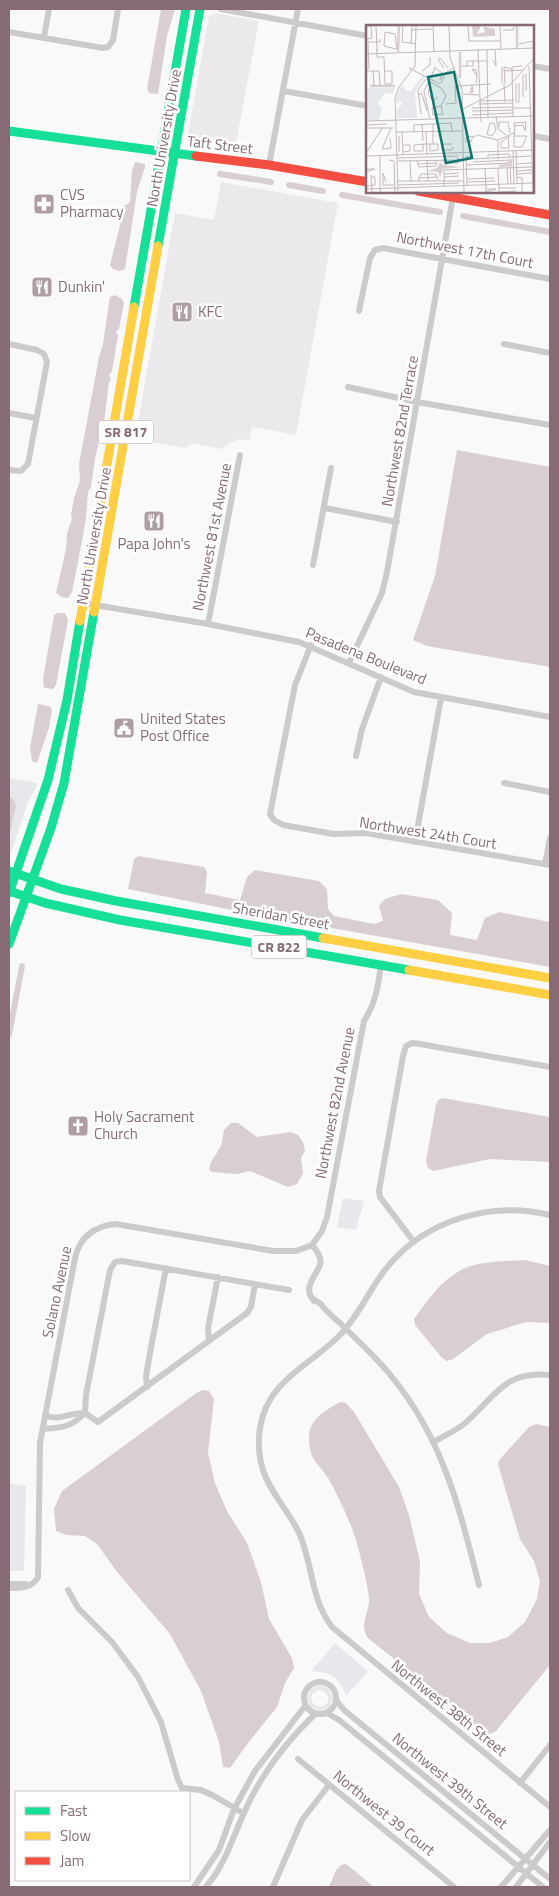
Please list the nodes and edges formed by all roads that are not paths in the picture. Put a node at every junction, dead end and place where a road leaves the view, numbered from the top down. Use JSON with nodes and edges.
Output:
{"nodes":[{"id":1,"x":49,"y":9,"type":"edge"},
{"id":2,"x":118,"y":9,"type":"edge"},
{"id":3,"x":186,"y":9,"type":"edge"},
{"id":4,"x":200,"y":9,"type":"edge"},
{"id":5,"x":221,"y":9,"type":"edge"},
{"id":6,"x":298,"y":9,"type":"edge"},
{"id":7,"x":296,"y":22,"type":"junction"},
{"id":8,"x":9,"y":32,"type":"edge"},
{"id":9,"x":366,"y":36,"type":"edge"},
{"id":10,"x":44,"y":38,"type":"junction"},
{"id":11,"x":534,"y":66,"type":"edge"},
{"id":12,"x":550,"y":69,"type":"edge"},
{"id":13,"x":284,"y":91,"type":"junction"},
{"id":14,"x":366,"y":106,"type":"edge"},
{"id":15,"x":9,"y":131,"type":"edge"},
{"id":16,"x":534,"y":136,"type":"edge"},
{"id":17,"x":550,"y":139,"type":"edge"},
{"id":18,"x":160,"y":151,"type":"junction"},
{"id":19,"x":175,"y":153,"type":"junction"},
{"id":20,"x":269,"y":165,"type":"junction"},
{"id":21,"x":366,"y":182,"type":"edge"},
{"id":22,"x":424,"y":192,"type":"edge"},
{"id":23,"x":453,"y":197,"type":"junction"},
{"id":24,"x":550,"y":215,"type":"edge"},
{"id":25,"x":443,"y":259,"type":"junction"},
{"id":26,"x":550,"y":279,"type":"edge"},
{"id":27,"x":359,"y":311,"type":"dead end"},
{"id":28,"x":9,"y":344,"type":"edge"},
{"id":29,"x":504,"y":344,"type":"dead end"},
{"id":30,"x":550,"y":353,"type":"edge"},
{"id":31,"x":348,"y":387,"type":"dead end"},
{"id":32,"x":417,"y":402,"type":"junction"},
{"id":33,"x":9,"y":413,"type":"edge"},
{"id":34,"x":36,"y":418,"type":"junction"},
{"id":35,"x":550,"y":425,"type":"edge"},
{"id":36,"x":240,"y":455,"type":"dead end"},
{"id":37,"x":331,"y":468,"type":"dead end"},
{"id":38,"x":9,"y":470,"type":"edge"},
{"id":39,"x":325,"y":508,"type":"junction"},
{"id":40,"x":396,"y":522,"type":"junction"},
{"id":41,"x":313,"y":565,"type":"dead end"},
{"id":42,"x":83,"y":603,"type":"junction"},
{"id":43,"x":96,"y":605,"type":"junction"},
{"id":44,"x":208,"y":624,"type":"junction"},
{"id":45,"x":311,"y":645,"type":"junction"},
{"id":46,"x":349,"y":663,"type":"junction"},
{"id":47,"x":380,"y":677,"type":"junction"},
{"id":48,"x":441,"y":698,"type":"junction"},
{"id":49,"x":550,"y":717,"type":"edge"},
{"id":50,"x":356,"y":756,"type":"dead end"},
{"id":51,"x":504,"y":783,"type":"dead end"},
{"id":52,"x":550,"y":792,"type":"edge"},
{"id":53,"x":550,"y":838,"type":"edge"},
{"id":54,"x":415,"y":842,"type":"junction"},
{"id":55,"x":548,"y":865,"type":"edge"},
{"id":56,"x":12,"y":872,"type":"edge"},
{"id":57,"x":32,"y":879,"type":"junction"},
{"id":58,"x":9,"y":891,"type":"edge"},
{"id":59,"x":26,"y":897,"type":"junction"},
{"id":60,"x":9,"y":944,"type":"edge"},
{"id":61,"x":381,"y":965,"type":"junction"},
{"id":62,"x":550,"y":978,"type":"edge"},
{"id":63,"x":550,"y":994,"type":"edge"},
{"id":64,"x":550,"y":1067,"type":"edge"},
{"id":65,"x":550,"y":1215,"type":"edge"},
{"id":66,"x":414,"y":1242,"type":"junction"},
{"id":67,"x":312,"y":1245,"type":"junction"},
{"id":68,"x":166,"y":1268,"type":"junction"},
{"id":69,"x":218,"y":1277,"type":"junction"},
{"id":70,"x":255,"y":1284,"type":"junction"},
{"id":71,"x":289,"y":1290,"type":"dead end"},
{"id":72,"x":345,"y":1328,"type":"junction"},
{"id":73,"x":209,"y":1341,"type":"junction"},
{"id":74,"x":550,"y":1375,"type":"edge"},
{"id":75,"x":147,"y":1387,"type":"junction"},
{"id":76,"x":86,"y":1413,"type":"junction"},
{"id":77,"x":45,"y":1415,"type":"junction"},
{"id":78,"x":63,"y":1417,"type":"junction"},
{"id":79,"x":67,"y":1426,"type":"junction"},
{"id":80,"x":43,"y":1429,"type":"junction"},
{"id":81,"x":434,"y":1442,"type":"junction"},
{"id":82,"x":9,"y":1584,"type":"edge"},
{"id":83,"x":32,"y":1585,"type":"junction"},
{"id":84,"x":479,"y":1585,"type":"dead end"},
{"id":85,"x":9,"y":1588,"type":"edge"},
{"id":86,"x":68,"y":1590,"type":"dead end"},
{"id":87,"x":336,"y":1700,"type":"junction"},
{"id":88,"x":305,"y":1706,"type":"junction"},
{"id":89,"x":327,"y":1713,"type":"junction"},
{"id":90,"x":315,"y":1714,"type":"junction"},
{"id":91,"x":550,"y":1745,"type":"edge"},
{"id":92,"x":298,"y":1759,"type":"dead end"},
{"id":93,"x":520,"y":1783,"type":"junction"},
{"id":94,"x":329,"y":1785,"type":"junction"},
{"id":95,"x":182,"y":1790,"type":"edge"},
{"id":96,"x":550,"y":1807,"type":"edge"},
{"id":97,"x":234,"y":1809,"type":"junction"},
{"id":98,"x":243,"y":1813,"type":"junction"},
{"id":99,"x":550,"y":1830,"type":"edge"},
{"id":100,"x":550,"y":1842,"type":"edge"},
{"id":101,"x":526,"y":1859,"type":"junction"},
{"id":102,"x":533,"y":1864,"type":"junction"},
{"id":103,"x":519,"y":1867,"type":"junction"},
{"id":104,"x":527,"y":1873,"type":"junction"},
{"id":105,"x":204,"y":1875,"type":"junction"},
{"id":106,"x":550,"y":1879,"type":"edge"},
{"id":107,"x":212,"y":1880,"type":"junction"},
{"id":108,"x":194,"y":1887,"type":"edge"},
{"id":109,"x":206,"y":1887,"type":"edge"},
{"id":110,"x":273,"y":1887,"type":"edge"},
{"id":111,"x":454,"y":1887,"type":"edge"},
{"id":112,"x":501,"y":1887,"type":"edge"},
{"id":113,"x":516,"y":1887,"type":"edge"},
{"id":114,"x":543,"y":1887,"type":"edge"}],
"edges":[{"from":1,"to":10,"type":"street"},
{"from":2,"to":10,"type":"street"},
{"from":3,"to":18,"type":"main road","name":"North University Drive","number":"SR 817"},
{"from":4,"to":19,"type":"main road","name":"North University Drive","number":"SR 817"},
{"from":5,"to":7,"type":"street"},
{"from":6,"to":7,"type":"street"},
{"from":7,"to":9,"type":"street"},
{"from":7,"to":13,"type":"street"},
{"from":8,"to":10,"type":"street"},
{"from":11,"to":12,"type":"street"},
{"from":13,"to":14,"type":"street"},
{"from":13,"to":20,"type":"street"},
{"from":15,"to":18,"type":"main road","name":"Taft Street"},
{"from":16,"to":17,"type":"street"},
{"from":18,"to":19,"type":"main road","name":"Taft Street"},
{"from":18,"to":42,"type":"main road","name":"North University Drive","number":"SR 817"},
{"from":19,"to":20,"type":"main road","name":"Taft Street"},
{"from":19,"to":43,"type":"main road","name":"North University Drive","number":"SR 817"},
{"from":20,"to":21,"type":"main road","name":"Taft Street"},
{"from":22,"to":23,"type":"main road"},
{"from":23,"to":24,"type":"main road"},
{"from":23,"to":25,"type":"street","name":"Northwest 82nd Terrace"},
{"from":25,"to":26,"type":"street","name":"Northwest 17th Court"},
{"from":25,"to":27,"type":"street","name":"Northwest 17th Court"},
{"from":25,"to":32,"type":"street","name":"Northwest 82nd Terrace"},
{"from":28,"to":34,"type":"street"},
{"from":29,"to":30,"type":"street"},
{"from":31,"to":32,"type":"street"},
{"from":32,"to":35,"type":"street"},
{"from":32,"to":40,"type":"street","name":"Northwest 82nd Terrace"},
{"from":33,"to":34,"type":"street"},
{"from":34,"to":38,"type":"street"},
{"from":36,"to":44,"type":"street","name":"Northwest 81st Avenue"},
{"from":37,"to":39,"type":"street"},
{"from":39,"to":40,"type":"street"},
{"from":39,"to":41,"type":"street"},
{"from":40,"to":46,"type":"street","name":"Northwest 82nd Terrace"},
{"from":42,"to":43,"type":"street","name":"Pasadena Boulevard"},
{"from":42,"to":56,"type":"main road","name":"North University Drive","number":"SR 817"},
{"from":43,"to":44,"type":"street","name":"Pasadena Boulevard"},
{"from":43,"to":57,"type":"main road","name":"North University Drive","number":"SR 817"},
{"from":44,"to":45,"type":"street","name":"Pasadena Boulevard"},
{"from":45,"to":46,"type":"street","name":"Pasadena Boulevard"},
{"from":45,"to":54,"type":"street","name":"Northwest 24th Court"},
{"from":46,"to":47,"type":"street","name":"Pasadena Boulevard"},
{"from":47,"to":48,"type":"street","name":"Pasadena Boulevard"},
{"from":47,"to":50,"type":"street"},
{"from":48,"to":49,"type":"street","name":"Pasadena Boulevard"},
{"from":48,"to":54,"type":"street"},
{"from":51,"to":52,"type":"street"},
{"from":53,"to":55,"type":"street"},
{"from":54,"to":55,"type":"street","name":"Northwest 24th Court"},
{"from":56,"to":57,"type":"main road","name":"Sheridan Street","number":"CR 822"},
{"from":56,"to":58,"type":"main road","name":"North University Drive","number":"SR 817"},
{"from":57,"to":59,"type":"main road","name":"North University Drive","number":"SR 817"},
{"from":57,"to":62,"type":"main road","name":"Sheridan Street","number":"CR 822"},
{"from":58,"to":59,"type":"main road","name":"Sheridan Street","number":"CR 822"},
{"from":59,"to":60,"type":"main road","name":"North University Drive","number":"SR 817"},
{"from":59,"to":61,"type":"main road","name":"Sheridan Street","number":"CR 822"},
{"from":61,"to":63,"type":"main road","name":"Sheridan Street","number":"CR 822"},
{"from":61,"to":67,"type":"street","name":"Northwest 82nd Avenue"},
{"from":64,"to":66,"type":"street"},
{"from":65,"to":66,"type":"street"},
{"from":66,"to":72,"type":"street"},
{"from":67,"to":72,"type":"street"},
{"from":67,"to":77,"type":"street","name":"Solano Avenue"},
{"from":68,"to":69,"type":"street"},
{"from":68,"to":75,"type":"street"},
{"from":68,"to":76,"type":"street"},
{"from":69,"to":70,"type":"street"},
{"from":69,"to":73,"type":"street"},
{"from":70,"to":71,"type":"street"},
{"from":70,"to":73,"type":"street"},
{"from":72,"to":81,"type":"street"},
{"from":72,"to":93,"type":"street","name":"Northwest 38th Street"},
{"from":73,"to":75,"type":"street"},
{"from":74,"to":81,"type":"street"},
{"from":75,"to":76,"type":"street"},
{"from":76,"to":78,"type":"street"},
{"from":76,"to":79,"type":"street"},
{"from":77,"to":78,"type":"street"},
{"from":77,"to":80,"type":"street","name":"Solano Avenue"},
{"from":78,"to":79,"type":"street"},
{"from":79,"to":80,"type":"street"},
{"from":80,"to":83,"type":"street","name":"Solano Avenue"},
{"from":81,"to":84,"type":"street"},
{"from":82,"to":83,"type":"street"},
{"from":83,"to":85,"type":"street"},
{"from":86,"to":95,"type":"street"},
{"from":87,"to":88,"type":"street"},
{"from":87,"to":89,"type":"street"},
{"from":87,"to":101,"type":"street","name":"Northwest 39th Street"},
{"from":88,"to":90,"type":"street"},
{"from":88,"to":97,"type":"street"},
{"from":89,"to":90,"type":"street"},
{"from":89,"to":103,"type":"street","name":"Northwest 39th Street"},
{"from":90,"to":98,"type":"street"},
{"from":91,"to":93,"type":"street"},
{"from":92,"to":94,"type":"street","name":"Northwest 39 Court"},
{"from":93,"to":96,"type":"street","name":"Northwest 38th Street"},
{"from":94,"to":110,"type":"street"},
{"from":94,"to":111,"type":"street","name":"Northwest 39 Court"},
{"from":95,"to":97,"type":"street"},
{"from":97,"to":98,"type":"street"},
{"from":97,"to":105,"type":"street"},
{"from":98,"to":107,"type":"street"},
{"from":99,"to":101,"type":"street"},
{"from":100,"to":102,"type":"street"},
{"from":101,"to":102,"type":"street","name":"Northwest 39th Street"},
{"from":101,"to":103,"type":"street"},
{"from":102,"to":104,"type":"street"},
{"from":102,"to":106,"type":"street","name":"Northwest 39th Street"},
{"from":103,"to":104,"type":"street","name":"Northwest 39th Street"},
{"from":103,"to":112,"type":"street"},
{"from":104,"to":113,"type":"street"},
{"from":104,"to":114,"type":"street","name":"Northwest 39th Street"},
{"from":105,"to":107,"type":"street"},
{"from":105,"to":108,"type":"street"},
{"from":107,"to":109,"type":"street"}]}
